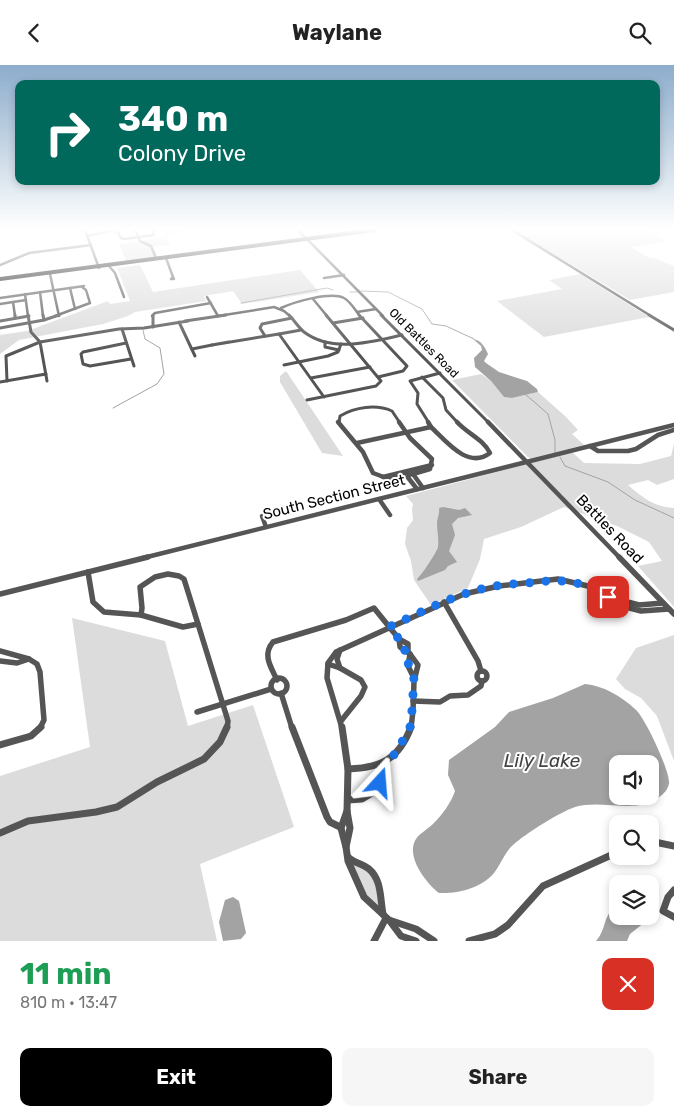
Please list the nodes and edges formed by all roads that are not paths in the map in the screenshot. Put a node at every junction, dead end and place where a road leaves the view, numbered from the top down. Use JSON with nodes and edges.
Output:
{"nodes":[{"id":1,"x":67,"y":271,"type":"edge"},
{"id":2,"x":71,"y":271,"type":"edge"},
{"id":3,"x":113,"y":271,"type":"edge"},
{"id":4,"x":171,"y":271,"type":"edge"},
{"id":5,"x":340,"y":271,"type":"edge"},
{"id":6,"x":578,"y":271,"type":"edge"},
{"id":7,"x":50,"y":274,"type":"junction"},
{"id":8,"x":344,"y":275,"type":"junction"},
{"id":9,"x":173,"y":277,"type":"dead end"},
{"id":10,"x":3,"y":279,"type":"edge"},
{"id":11,"x":324,"y":279,"type":"dead end"},
{"id":12,"x":70,"y":288,"type":"junction"},
{"id":13,"x":54,"y":290,"type":"junction"},
{"id":14,"x":40,"y":292,"type":"junction"},
{"id":15,"x":26,"y":295,"type":"junction"},
{"id":16,"x":124,"y":297,"type":"dead end"},
{"id":17,"x":1,"y":299,"type":"edge"},
{"id":18,"x":313,"y":299,"type":"junction"},
{"id":19,"x":26,"y":300,"type":"junction"},
{"id":20,"x":13,"y":302,"type":"junction"},
{"id":21,"x":0,"y":304,"type":"edge"},
{"id":22,"x":281,"y":308,"type":"junction"},
{"id":23,"x":75,"y":309,"type":"junction"},
{"id":24,"x":376,"y":309,"type":"junction"},
{"id":25,"x":357,"y":312,"type":"junction"},
{"id":26,"x":0,"y":315,"type":"edge"},
{"id":27,"x":29,"y":316,"type":"junction"},
{"id":28,"x":59,"y":316,"type":"junction"},
{"id":29,"x":218,"y":316,"type":"junction"},
{"id":30,"x":15,"y":318,"type":"junction"},
{"id":31,"x":292,"y":318,"type":"junction"},
{"id":32,"x":363,"y":318,"type":"junction"},
{"id":33,"x":44,"y":320,"type":"junction"},
{"id":34,"x":0,"y":321,"type":"edge"},
{"id":35,"x":179,"y":323,"type":"junction"},
{"id":36,"x":333,"y":323,"type":"junction"},
{"id":37,"x":30,"y":325,"type":"junction"},
{"id":38,"x":153,"y":327,"type":"junction"},
{"id":39,"x":1,"y":328,"type":"edge"},
{"id":40,"x":122,"y":329,"type":"junction"},
{"id":41,"x":301,"y":330,"type":"junction"},
{"id":42,"x":674,"y":330,"type":"edge"},
{"id":43,"x":279,"y":334,"type":"junction"},
{"id":44,"x":402,"y":335,"type":"junction"},
{"id":45,"x":266,"y":336,"type":"junction"},
{"id":46,"x":382,"y":339,"type":"junction"},
{"id":47,"x":40,"y":342,"type":"junction"},
{"id":48,"x":325,"y":342,"type":"junction"},
{"id":49,"x":126,"y":343,"type":"junction"},
{"id":50,"x":350,"y":343,"type":"junction"},
{"id":51,"x":341,"y":344,"type":"junction"},
{"id":52,"x":192,"y":349,"type":"junction"},
{"id":53,"x":339,"y":350,"type":"junction"},
{"id":54,"x":195,"y":356,"type":"dead end"},
{"id":55,"x":131,"y":359,"type":"junction"},
{"id":56,"x":299,"y":362,"type":"junction"},
{"id":57,"x":284,"y":365,"type":"dead end"},
{"id":58,"x":134,"y":367,"type":"dead end"},
{"id":59,"x":370,"y":367,"type":"junction"},
{"id":60,"x":440,"y":373,"type":"junction"},
{"id":61,"x":46,"y":374,"type":"junction"},
{"id":62,"x":378,"y":377,"type":"junction"},
{"id":63,"x":422,"y":377,"type":"junction"},
{"id":64,"x":311,"y":378,"type":"junction"},
{"id":65,"x":7,"y":381,"type":"junction"},
{"id":66,"x":47,"y":381,"type":"dead end"},
{"id":67,"x":0,"y":382,"type":"edge"},
{"id":68,"x":324,"y":397,"type":"junction"},
{"id":69,"x":307,"y":400,"type":"dead end"},
{"id":70,"x":674,"y":425,"type":"edge"},
{"id":71,"x":431,"y":427,"type":"junction"},
{"id":72,"x":674,"y":430,"type":"edge"},
{"id":73,"x":406,"y":432,"type":"junction"},
{"id":74,"x":357,"y":443,"type":"junction"},
{"id":75,"x":590,"y":445,"type":"junction"},
{"id":76,"x":527,"y":461,"type":"junction"},
{"id":77,"x":432,"y":465,"type":"junction"},
{"id":78,"x":408,"y":474,"type":"junction"},
{"id":79,"x":423,"y":487,"type":"junction"},
{"id":80,"x":417,"y":489,"type":"junction"},
{"id":81,"x":379,"y":499,"type":"junction"},
{"id":82,"x":390,"y":515,"type":"dead end"},
{"id":83,"x":262,"y":516,"type":"dead end"},
{"id":84,"x":266,"y":527,"type":"junction"},
{"id":85,"x":88,"y":572,"type":"junction"},
{"id":86,"x":0,"y":594,"type":"edge"},
{"id":87,"x":608,"y":597,"type":"junction"},
{"id":88,"x":444,"y":602,"type":"junction"},
{"id":89,"x":663,"y":603,"type":"junction"},
{"id":90,"x":669,"y":609,"type":"junction"},
{"id":91,"x":141,"y":615,"type":"junction"},
{"id":92,"x":674,"y":615,"type":"edge"},
{"id":93,"x":198,"y":624,"type":"junction"},
{"id":94,"x":389,"y":627,"type":"junction"},
{"id":95,"x":342,"y":648,"type":"junction"},
{"id":96,"x":0,"y":651,"type":"edge"},
{"id":97,"x":409,"y":653,"type":"junction"},
{"id":98,"x":30,"y":659,"type":"junction"},
{"id":99,"x":0,"y":661,"type":"edge"},
{"id":100,"x":328,"y":664,"type":"junction"},
{"id":101,"x":340,"y":668,"type":"junction"},
{"id":102,"x":414,"y":679,"type":"junction"},
{"id":103,"x":277,"y":680,"type":"junction"},
{"id":104,"x":271,"y":689,"type":"junction"},
{"id":105,"x":281,"y":693,"type":"junction"},
{"id":106,"x":413,"y":701,"type":"junction"},
{"id":107,"x":224,"y":704,"type":"junction"},
{"id":108,"x":197,"y":712,"type":"dead end"},
{"id":109,"x":341,"y":721,"type":"junction"},
{"id":110,"x":0,"y":745,"type":"edge"},
{"id":111,"x":387,"y":761,"type":"junction"},
{"id":112,"x":348,"y":769,"type":"junction"},
{"id":113,"x":348,"y":800,"type":"junction"},
{"id":114,"x":347,"y":811,"type":"junction"},
{"id":115,"x":340,"y":827,"type":"junction"},
{"id":116,"x":0,"y":833,"type":"edge"},
{"id":117,"x":659,"y":843,"type":"edge"},
{"id":118,"x":674,"y":846,"type":"edge"},
{"id":119,"x":346,"y":851,"type":"junction"},
{"id":120,"x":609,"y":856,"type":"edge"},
{"id":121,"x":674,"y":891,"type":"edge"},
{"id":122,"x":671,"y":916,"type":"edge"},
{"id":123,"x":386,"y":918,"type":"junction"},
{"id":124,"x":497,"y":938,"type":"edge"},
{"id":125,"x":374,"y":941,"type":"edge"},
{"id":126,"x":416,"y":941,"type":"edge"},
{"id":127,"x":434,"y":941,"type":"edge"},
{"id":128,"x":469,"y":941,"type":"edge"}],
"edges":[{"from":1,"to":10,"type":"main road"},
{"from":2,"to":7,"type":"main road"},
{"from":3,"to":16,"type":"street"},
{"from":4,"to":9,"type":"street"},
{"from":5,"to":8,"type":"street","name":"Old Battles Road"},
{"from":6,"to":42,"type":"street"},
{"from":7,"to":10,"type":"main road"},
{"from":7,"to":13,"type":"street"},
{"from":8,"to":11,"type":"street"},
{"from":8,"to":24,"type":"street","name":"Old Battles Road"},
{"from":12,"to":13,"type":"street"},
{"from":12,"to":23,"type":"street"},
{"from":12,"to":23,"type":"street"},
{"from":13,"to":14,"type":"street"},
{"from":13,"to":28,"type":"street"},
{"from":14,"to":15,"type":"street"},
{"from":14,"to":33,"type":"street"},
{"from":15,"to":17,"type":"street"},
{"from":15,"to":19,"type":"street"},
{"from":18,"to":22,"type":"street"},
{"from":18,"to":25,"type":"street"},
{"from":18,"to":36,"type":"street"},
{"from":19,"to":20,"type":"street"},
{"from":19,"to":27,"type":"street"},
{"from":20,"to":21,"type":"street"},
{"from":20,"to":30,"type":"street"},
{"from":22,"to":29,"type":"street"},
{"from":22,"to":31,"type":"street"},
{"from":23,"to":28,"type":"street"},
{"from":24,"to":25,"type":"street"},
{"from":24,"to":44,"type":"street","name":"Old Battles Road"},
{"from":25,"to":32,"type":"street"},
{"from":26,"to":34,"type":"street"},
{"from":27,"to":30,"type":"street"},
{"from":27,"to":37,"type":"street"},
{"from":28,"to":33,"type":"street"},
{"from":29,"to":35,"type":"street"},
{"from":29,"to":38,"type":"street"},
{"from":30,"to":34,"type":"street"},
{"from":31,"to":41,"type":"street"},
{"from":31,"to":45,"type":"street"},
{"from":32,"to":36,"type":"street"},
{"from":32,"to":46,"type":"street"},
{"from":33,"to":37,"type":"street"},
{"from":34,"to":39,"type":"street"},
{"from":35,"to":38,"type":"street"},
{"from":35,"to":52,"type":"street"},
{"from":36,"to":50,"type":"street"},
{"from":37,"to":39,"type":"street"},
{"from":37,"to":47,"type":"street"},
{"from":38,"to":40,"type":"street"},
{"from":40,"to":47,"type":"street"},
{"from":40,"to":49,"type":"street"},
{"from":41,"to":43,"type":"street"},
{"from":41,"to":48,"type":"street"},
{"from":43,"to":45,"type":"street"},
{"from":43,"to":56,"type":"street"},
{"from":44,"to":46,"type":"street"},
{"from":44,"to":60,"type":"street","name":"Old Battles Road"},
{"from":45,"to":52,"type":"street"},
{"from":46,"to":50,"type":"street"},
{"from":46,"to":62,"type":"street"},
{"from":47,"to":61,"type":"street"},
{"from":47,"to":65,"type":"street"},
{"from":48,"to":51,"type":"street"},
{"from":48,"to":53,"type":"street"},
{"from":49,"to":55,"type":"street"},
{"from":49,"to":55,"type":"street"},
{"from":50,"to":51,"type":"street"},
{"from":50,"to":59,"type":"street"},
{"from":51,"to":53,"type":"street"},
{"from":52,"to":54,"type":"street"},
{"from":53,"to":56,"type":"street"},
{"from":55,"to":58,"type":"street"},
{"from":56,"to":57,"type":"street"},
{"from":56,"to":64,"type":"street"},
{"from":59,"to":62,"type":"street"},
{"from":59,"to":64,"type":"street"},
{"from":60,"to":63,"type":"street"},
{"from":60,"to":76,"type":"street","name":"Old Battles Road"},
{"from":61,"to":65,"type":"street"},
{"from":61,"to":66,"type":"street"},
{"from":62,"to":68,"type":"street"},
{"from":63,"to":71,"type":"street"},
{"from":63,"to":71,"type":"street"},
{"from":64,"to":68,"type":"street"},
{"from":65,"to":67,"type":"street"},
{"from":68,"to":69,"type":"street"},
{"from":70,"to":75,"type":"street","name":"South Section Street"},
{"from":71,"to":73,"type":"street"},
{"from":72,"to":75,"type":"street"},
{"from":73,"to":74,"type":"street"},
{"from":73,"to":74,"type":"street"},
{"from":73,"to":77,"type":"street"},
{"from":74,"to":78,"type":"street"},
{"from":75,"to":76,"type":"street","name":"South Section Street"},
{"from":76,"to":79,"type":"street","name":"South Section Street"},
{"from":76,"to":89,"type":"street","name":"Battles Road"},
{"from":77,"to":78,"type":"street"},
{"from":77,"to":78,"type":"street"},
{"from":78,"to":79,"type":"street"},
{"from":78,"to":80,"type":"street"},
{"from":79,"to":80,"type":"street","name":"South Section Street"},
{"from":80,"to":81,"type":"street","name":"South Section Street"},
{"from":81,"to":82,"type":"street"},
{"from":81,"to":84,"type":"street","name":"South Section Street"},
{"from":83,"to":84,"type":"street"},
{"from":84,"to":85,"type":"street","name":"South Section Street"},
{"from":85,"to":86,"type":"street","name":"South Section Street"},
{"from":85,"to":91,"type":"street"},
{"from":87,"to":88,"type":"street"},
{"from":87,"to":89,"type":"street"},
{"from":87,"to":90,"type":"street"},
{"from":88,"to":94,"type":"street"},
{"from":88,"to":106,"type":"street"},
{"from":89,"to":90,"type":"street","name":"Battles Road"},
{"from":90,"to":92,"type":"street","name":"Battles Road"},
{"from":91,"to":93,"type":"street"},
{"from":91,"to":93,"type":"street"},
{"from":93,"to":107,"type":"street"},
{"from":94,"to":95,"type":"street"},
{"from":94,"to":97,"type":"street"},
{"from":94,"to":103,"type":"street"},
{"from":95,"to":100,"type":"street"},
{"from":95,"to":101,"type":"street"},
{"from":96,"to":98,"type":"street"},
{"from":97,"to":102,"type":"street"},
{"from":97,"to":102,"type":"street"},
{"from":98,"to":99,"type":"street"},
{"from":98,"to":110,"type":"street"},
{"from":100,"to":101,"type":"street"},
{"from":100,"to":109,"type":"street"},
{"from":101,"to":109,"type":"street"},
{"from":102,"to":106,"type":"street"},
{"from":103,"to":104,"type":"street"},
{"from":103,"to":105,"type":"street"},
{"from":104,"to":105,"type":"street"},
{"from":104,"to":107,"type":"street"},
{"from":105,"to":115,"type":"street"},
{"from":106,"to":111,"type":"street"},
{"from":107,"to":108,"type":"street"},
{"from":107,"to":116,"type":"street"},
{"from":109,"to":112,"type":"street"},
{"from":111,"to":112,"type":"street"},
{"from":111,"to":113,"type":"street"},
{"from":112,"to":113,"type":"street"},
{"from":113,"to":114,"type":"street"},
{"from":114,"to":115,"type":"street"},
{"from":114,"to":119,"type":"street"},
{"from":115,"to":119,"type":"street"},
{"from":117,"to":118,"type":"street"},
{"from":119,"to":123,"type":"street"},
{"from":119,"to":123,"type":"street"},
{"from":120,"to":124,"type":"street"},
{"from":121,"to":122,"type":"street"},
{"from":123,"to":125,"type":"street"},
{"from":123,"to":126,"type":"street"},
{"from":123,"to":127,"type":"street"},
{"from":124,"to":128,"type":"street"}]}
